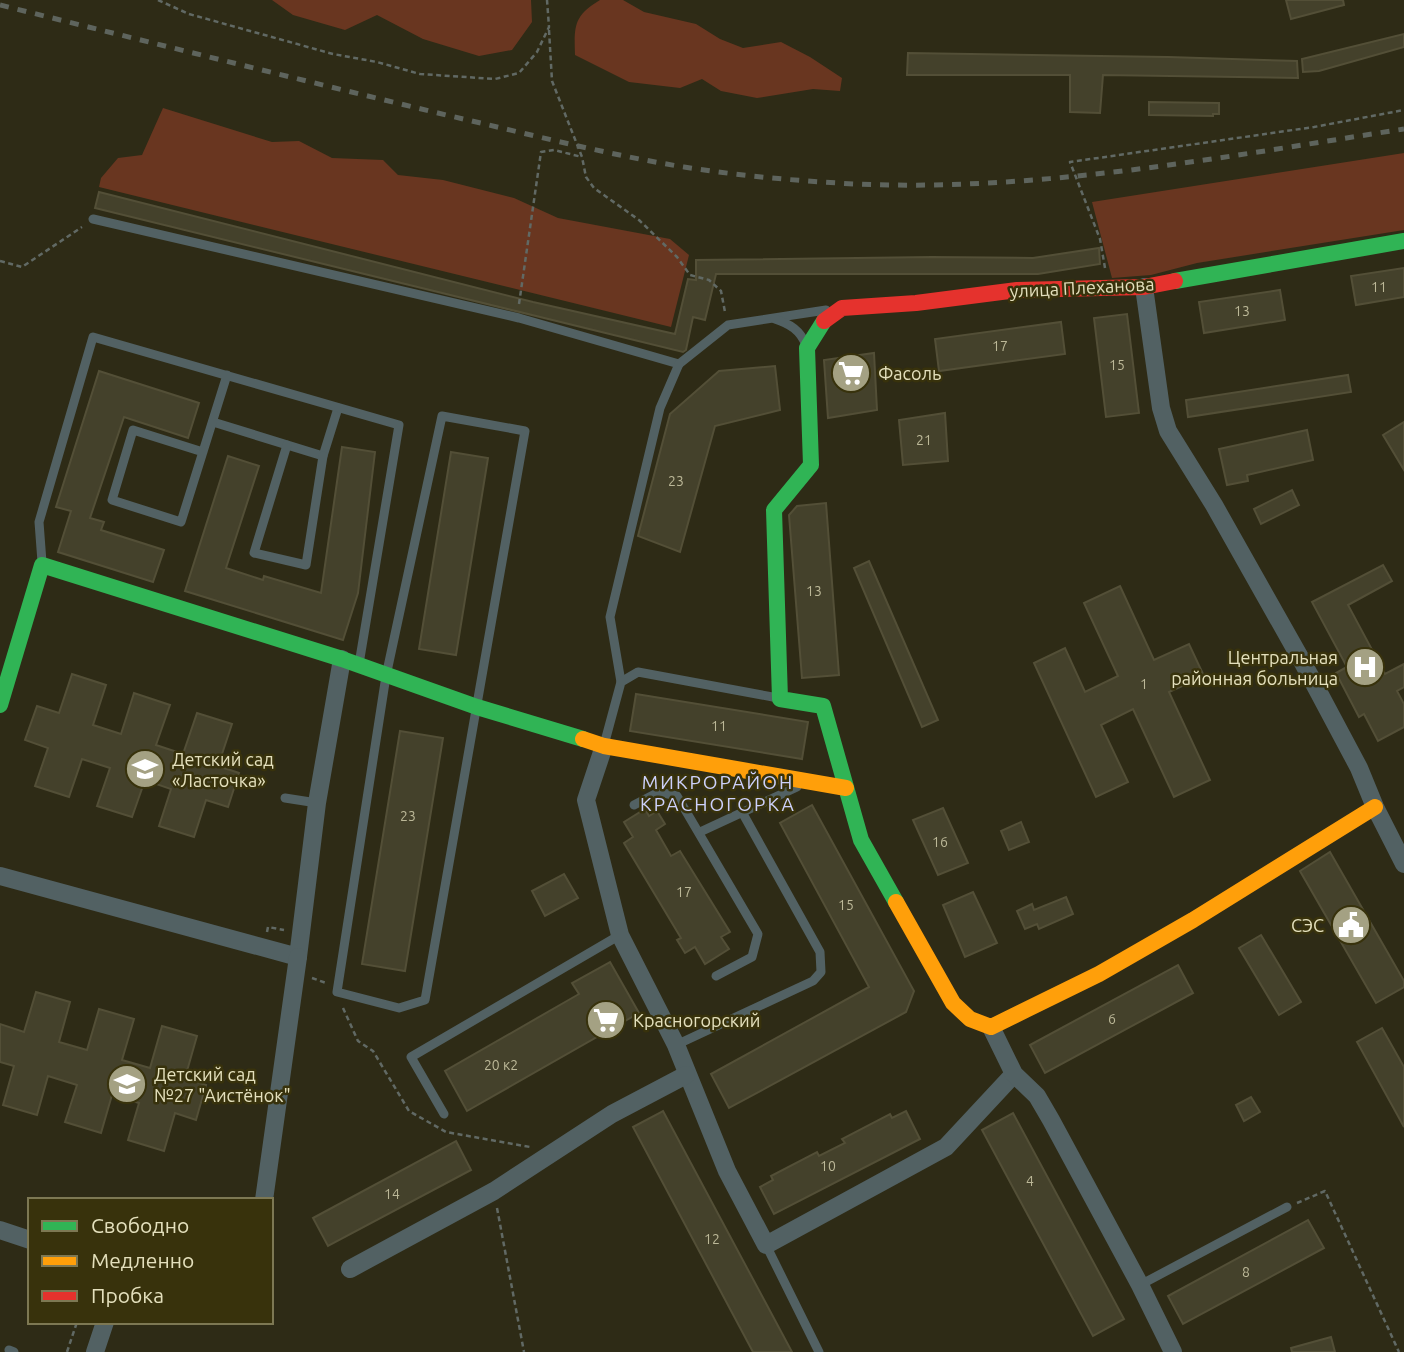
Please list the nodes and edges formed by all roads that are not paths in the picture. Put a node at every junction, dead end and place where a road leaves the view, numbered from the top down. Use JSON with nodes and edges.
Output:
{"nodes":[{"id":1,"x":93,"y":219,"type":"road end"},
{"id":2,"x":1404,"y":241,"type":"edge"},
{"id":3,"x":1144,"y":287,"type":"junction"},
{"id":4,"x":842,"y":308,"type":"junction"},
{"id":5,"x":774,"y":318,"type":"junction"},
{"id":6,"x":807,"y":348,"type":"junction"},
{"id":7,"x":679,"y":364,"type":"junction"},
{"id":8,"x":227,"y":376,"type":"junction"},
{"id":9,"x":338,"y":408,"type":"junction"},
{"id":10,"x":212,"y":422,"type":"junction"},
{"id":11,"x":287,"y":445,"type":"junction"},
{"id":12,"x":203,"y":452,"type":"junction"},
{"id":13,"x":323,"y":456,"type":"junction"},
{"id":14,"x":42,"y":565,"type":"junction"},
{"id":15,"x":350,"y":663,"type":"junction"},
{"id":16,"x":386,"y":677,"type":"junction"},
{"id":17,"x":621,"y":682,"type":"junction"},
{"id":18,"x":780,"y":699,"type":"junction"},
{"id":19,"x":0,"y":705,"type":"edge"},
{"id":20,"x":477,"y":707,"type":"junction"},
{"id":21,"x":604,"y":746,"type":"junction"},
{"id":22,"x":808,"y":781,"type":"junction"},
{"id":23,"x":846,"y":788,"type":"junction"},
{"id":24,"x":285,"y":799,"type":"dead end"},
{"id":25,"x":317,"y":803,"type":"junction"},
{"id":26,"x":634,"y":805,"type":"dead end"},
{"id":27,"x":1375,"y":807,"type":"junction"},
{"id":28,"x":742,"y":813,"type":"junction"},
{"id":29,"x":700,"y":832,"type":"junction"},
{"id":30,"x":1404,"y":864,"type":"edge"},
{"id":31,"x":0,"y":876,"type":"edge"},
{"id":32,"x":620,"y":935,"type":"junction"},
{"id":33,"x":298,"y":957,"type":"junction"},
{"id":34,"x":716,"y":976,"type":"dead end"},
{"id":35,"x":991,"y":1027,"type":"junction"},
{"id":36,"x":676,"y":1045,"type":"junction"},
{"id":37,"x":1014,"y":1074,"type":"junction"},
{"id":38,"x":686,"y":1075,"type":"junction"},
{"id":39,"x":444,"y":1114,"type":"dead end"},
{"id":40,"x":264,"y":1198,"type":"edge"},
{"id":41,"x":1287,"y":1207,"type":"road end"},
{"id":42,"x":0,"y":1230,"type":"edge"},
{"id":43,"x":28,"y":1239,"type":"edge"},
{"id":44,"x":766,"y":1245,"type":"junction"},
{"id":45,"x":350,"y":1269,"type":"dead end"},
{"id":46,"x":1140,"y":1285,"type":"junction"},
{"id":47,"x":104,"y":1324,"type":"edge"},
{"id":48,"x":94,"y":1352,"type":"edge"},
{"id":49,"x":819,"y":1352,"type":"edge"},
{"id":50,"x":1173,"y":1352,"type":"edge"}],
"edges":[{"from":1,"to":7,"type":"lane"},
{"from":2,"to":3,"type":"street","name":"улица Плеханова"},
{"from":3,"to":4,"type":"street","name":"улица Плеханова"},
{"from":3,"to":27,"type":"street"},
{"from":4,"to":5,"type":"lane"},
{"from":4,"to":6,"type":"street"},
{"from":5,"to":6,"type":"lane"},
{"from":5,"to":7,"type":"lane"},
{"from":6,"to":18,"type":"street"},
{"from":7,"to":17,"type":"lane"},
{"from":8,"to":9,"type":"lane"},
{"from":8,"to":10,"type":"lane"},
{"from":8,"to":14,"type":"lane"},
{"from":9,"to":13,"type":"lane"},
{"from":9,"to":15,"type":"lane"},
{"from":10,"to":11,"type":"lane"},
{"from":10,"to":12,"type":"lane"},
{"from":11,"to":13,"type":"lane"},
{"from":11,"to":13,"type":"lane"},
{"from":12,"to":12,"type":"lane"},
{"from":14,"to":15,"type":"street"},
{"from":14,"to":19,"type":"street"},
{"from":15,"to":16,"type":"street"},
{"from":15,"to":25,"type":"street"},
{"from":16,"to":20,"type":"street"},
{"from":16,"to":20,"type":"lane"},
{"from":16,"to":20,"type":"lane"},
{"from":17,"to":18,"type":"lane"},
{"from":17,"to":21,"type":"lane"},
{"from":18,"to":23,"type":"street"},
{"from":20,"to":21,"type":"street"},
{"from":21,"to":22,"type":"street"},
{"from":21,"to":32,"type":"street"},
{"from":22,"to":23,"type":"street"},
{"from":22,"to":28,"type":"lane"},
{"from":23,"to":35,"type":"street"},
{"from":24,"to":25,"type":"lane"},
{"from":25,"to":33,"type":"street"},
{"from":26,"to":29,"type":"lane"},
{"from":27,"to":30,"type":"street"},
{"from":27,"to":35,"type":"street"},
{"from":28,"to":29,"type":"lane"},
{"from":28,"to":36,"type":"lane"},
{"from":29,"to":34,"type":"lane"},
{"from":31,"to":33,"type":"street"},
{"from":32,"to":36,"type":"street"},
{"from":32,"to":39,"type":"lane"},
{"from":33,"to":40,"type":"street"},
{"from":35,"to":37,"type":"street"},
{"from":36,"to":38,"type":"street"},
{"from":37,"to":44,"type":"street"},
{"from":37,"to":46,"type":"street"},
{"from":38,"to":44,"type":"street"},
{"from":38,"to":45,"type":"street"},
{"from":41,"to":46,"type":"lane"},
{"from":42,"to":43,"type":"street"},
{"from":44,"to":49,"type":"lane"},
{"from":46,"to":50,"type":"street"},
{"from":47,"to":48,"type":"street"}]}
